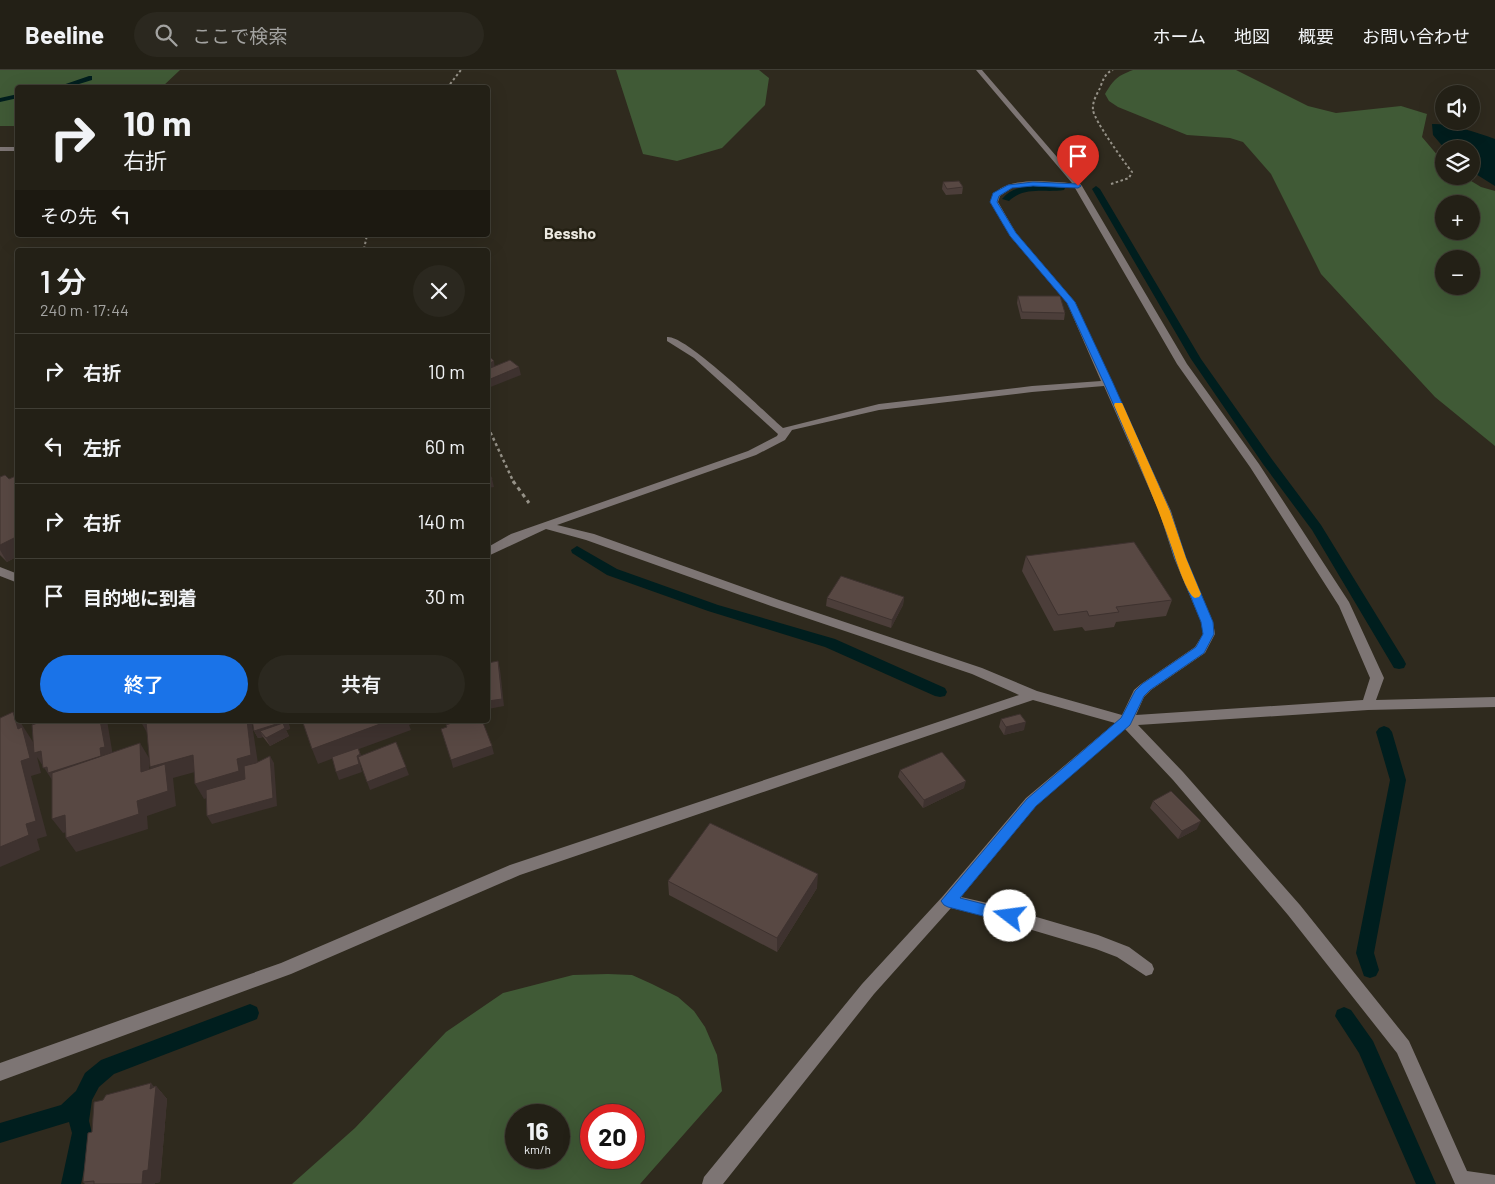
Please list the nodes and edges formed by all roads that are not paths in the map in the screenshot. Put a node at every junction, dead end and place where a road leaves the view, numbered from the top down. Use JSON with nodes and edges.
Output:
{"nodes":[{"id":1,"x":979,"y":70,"type":"edge"},
{"id":2,"x":0,"y":149,"type":"edge"},
{"id":3,"x":15,"y":150,"type":"edge"},
{"id":4,"x":1078,"y":186,"type":"junction"},
{"id":5,"x":670,"y":339,"type":"dead end"},
{"id":6,"x":1108,"y":383,"type":"junction"},
{"id":7,"x":784,"y":434,"type":"junction"},
{"id":8,"x":545,"y":525,"type":"junction"},
{"id":9,"x":490,"y":551,"type":"edge"},
{"id":10,"x":0,"y":571,"type":"edge"},
{"id":11,"x":15,"y":578,"type":"edge"},
{"id":12,"x":1033,"y":695,"type":"junction"},
{"id":13,"x":1495,"y":702,"type":"edge"},
{"id":14,"x":1368,"y":705,"type":"junction"},
{"id":15,"x":1126,"y":721,"type":"junction"},
{"id":16,"x":948,"y":901,"type":"junction"},
{"id":17,"x":1146,"y":969,"type":"dead end"},
{"id":18,"x":0,"y":1072,"type":"edge"},
{"id":19,"x":1463,"y":1182,"type":"edge"},
{"id":20,"x":711,"y":1184,"type":"edge"},
{"id":21,"x":1495,"y":1184,"type":"edge"}],
"edges":[{"from":1,"to":4,"type":"street"},
{"from":2,"to":3,"type":"street"},
{"from":4,"to":6,"type":"street"},
{"from":4,"to":14,"type":"street"},
{"from":5,"to":7,"type":"street"},
{"from":6,"to":7,"type":"street"},
{"from":6,"to":15,"type":"street"},
{"from":7,"to":8,"type":"street"},
{"from":8,"to":9,"type":"street"},
{"from":8,"to":12,"type":"street"},
{"from":10,"to":11,"type":"street"},
{"from":12,"to":15,"type":"street"},
{"from":12,"to":18,"type":"street"},
{"from":13,"to":14,"type":"street"},
{"from":14,"to":15,"type":"street"},
{"from":15,"to":16,"type":"street"},
{"from":15,"to":19,"type":"street"},
{"from":16,"to":17,"type":"street"},
{"from":16,"to":20,"type":"street"},
{"from":19,"to":21,"type":"street"}]}
